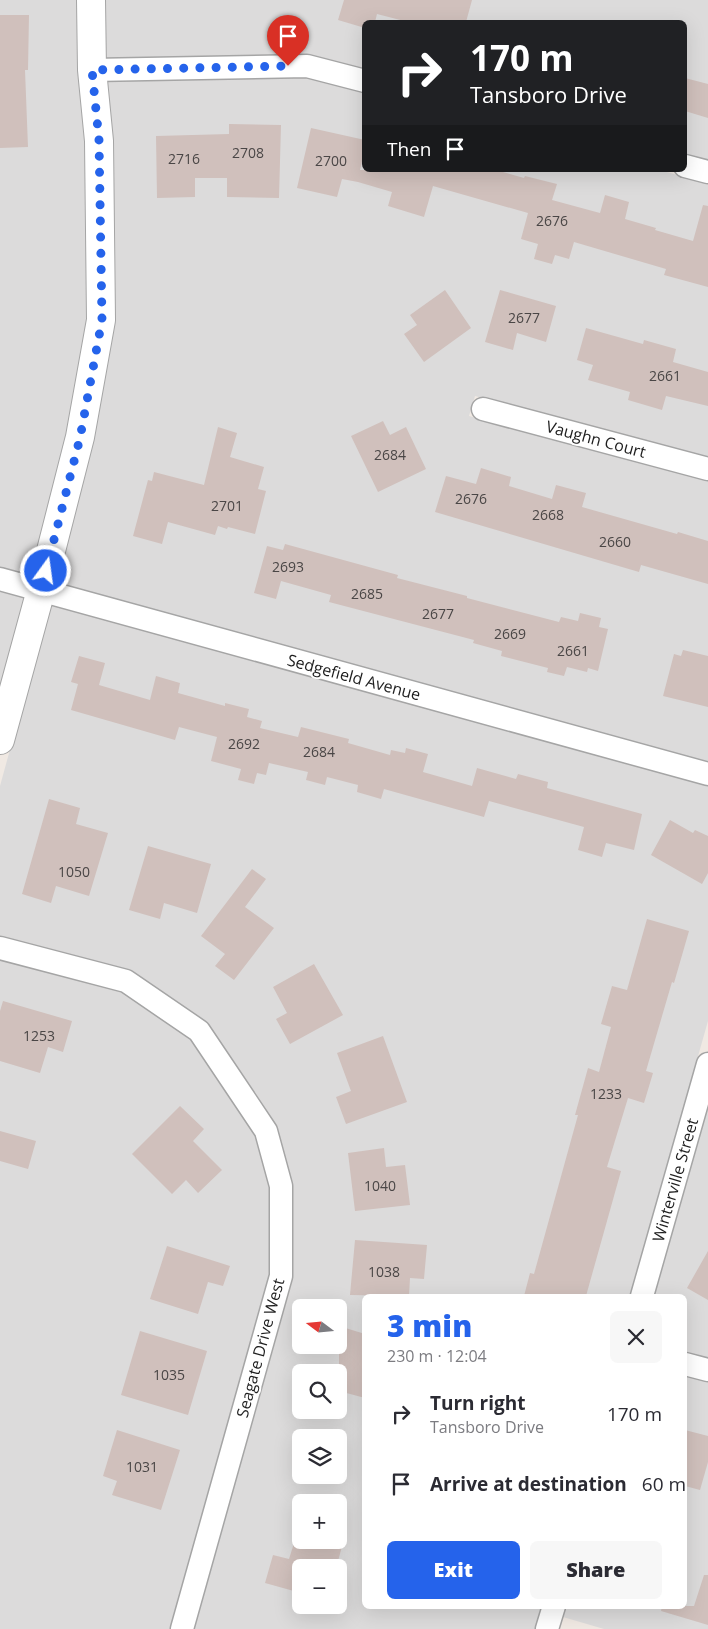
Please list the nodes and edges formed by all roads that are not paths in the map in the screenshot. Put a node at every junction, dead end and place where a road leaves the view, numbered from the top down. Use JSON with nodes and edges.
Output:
{"nodes":[{"id":1,"x":91,"y":0,"type":"edge"},
{"id":2,"x":92,"y":70,"type":"junction"},
{"id":3,"x":362,"y":80,"type":"edge"},
{"id":4,"x":687,"y":167,"type":"edge"},
{"id":5,"x":708,"y":172,"type":"edge"},
{"id":6,"x":483,"y":409,"type":"dead end"},
{"id":7,"x":708,"y":469,"type":"edge"},
{"id":8,"x":0,"y":579,"type":"edge"},
{"id":9,"x":41,"y":590,"type":"junction"},
{"id":10,"x":0,"y":740,"type":"edge"},
{"id":11,"x":708,"y":774,"type":"edge"},
{"id":12,"x":0,"y":948,"type":"edge"},
{"id":13,"x":707,"y":1071,"type":"edge"},
{"id":14,"x":643,"y":1294,"type":"edge"},
{"id":15,"x":687,"y":1365,"type":"edge"},
{"id":16,"x":708,"y":1370,"type":"edge"},
{"id":17,"x":182,"y":1629,"type":"edge"}],
"edges":[{"from":1,"to":2,"type":"street"},
{"from":2,"to":3,"type":"street"},
{"from":2,"to":9,"type":"street"},
{"from":4,"to":5,"type":"street"},
{"from":6,"to":7,"type":"street","name":"Vaughn Court"},
{"from":8,"to":9,"type":"street","name":"Sedgefield Avenue"},
{"from":9,"to":10,"type":"street"},
{"from":9,"to":11,"type":"street","name":"Sedgefield Avenue"},
{"from":12,"to":17,"type":"street","name":"Seagate Drive West"},
{"from":13,"to":14,"type":"street","name":"Winterville Street"},
{"from":15,"to":16,"type":"street"}]}
